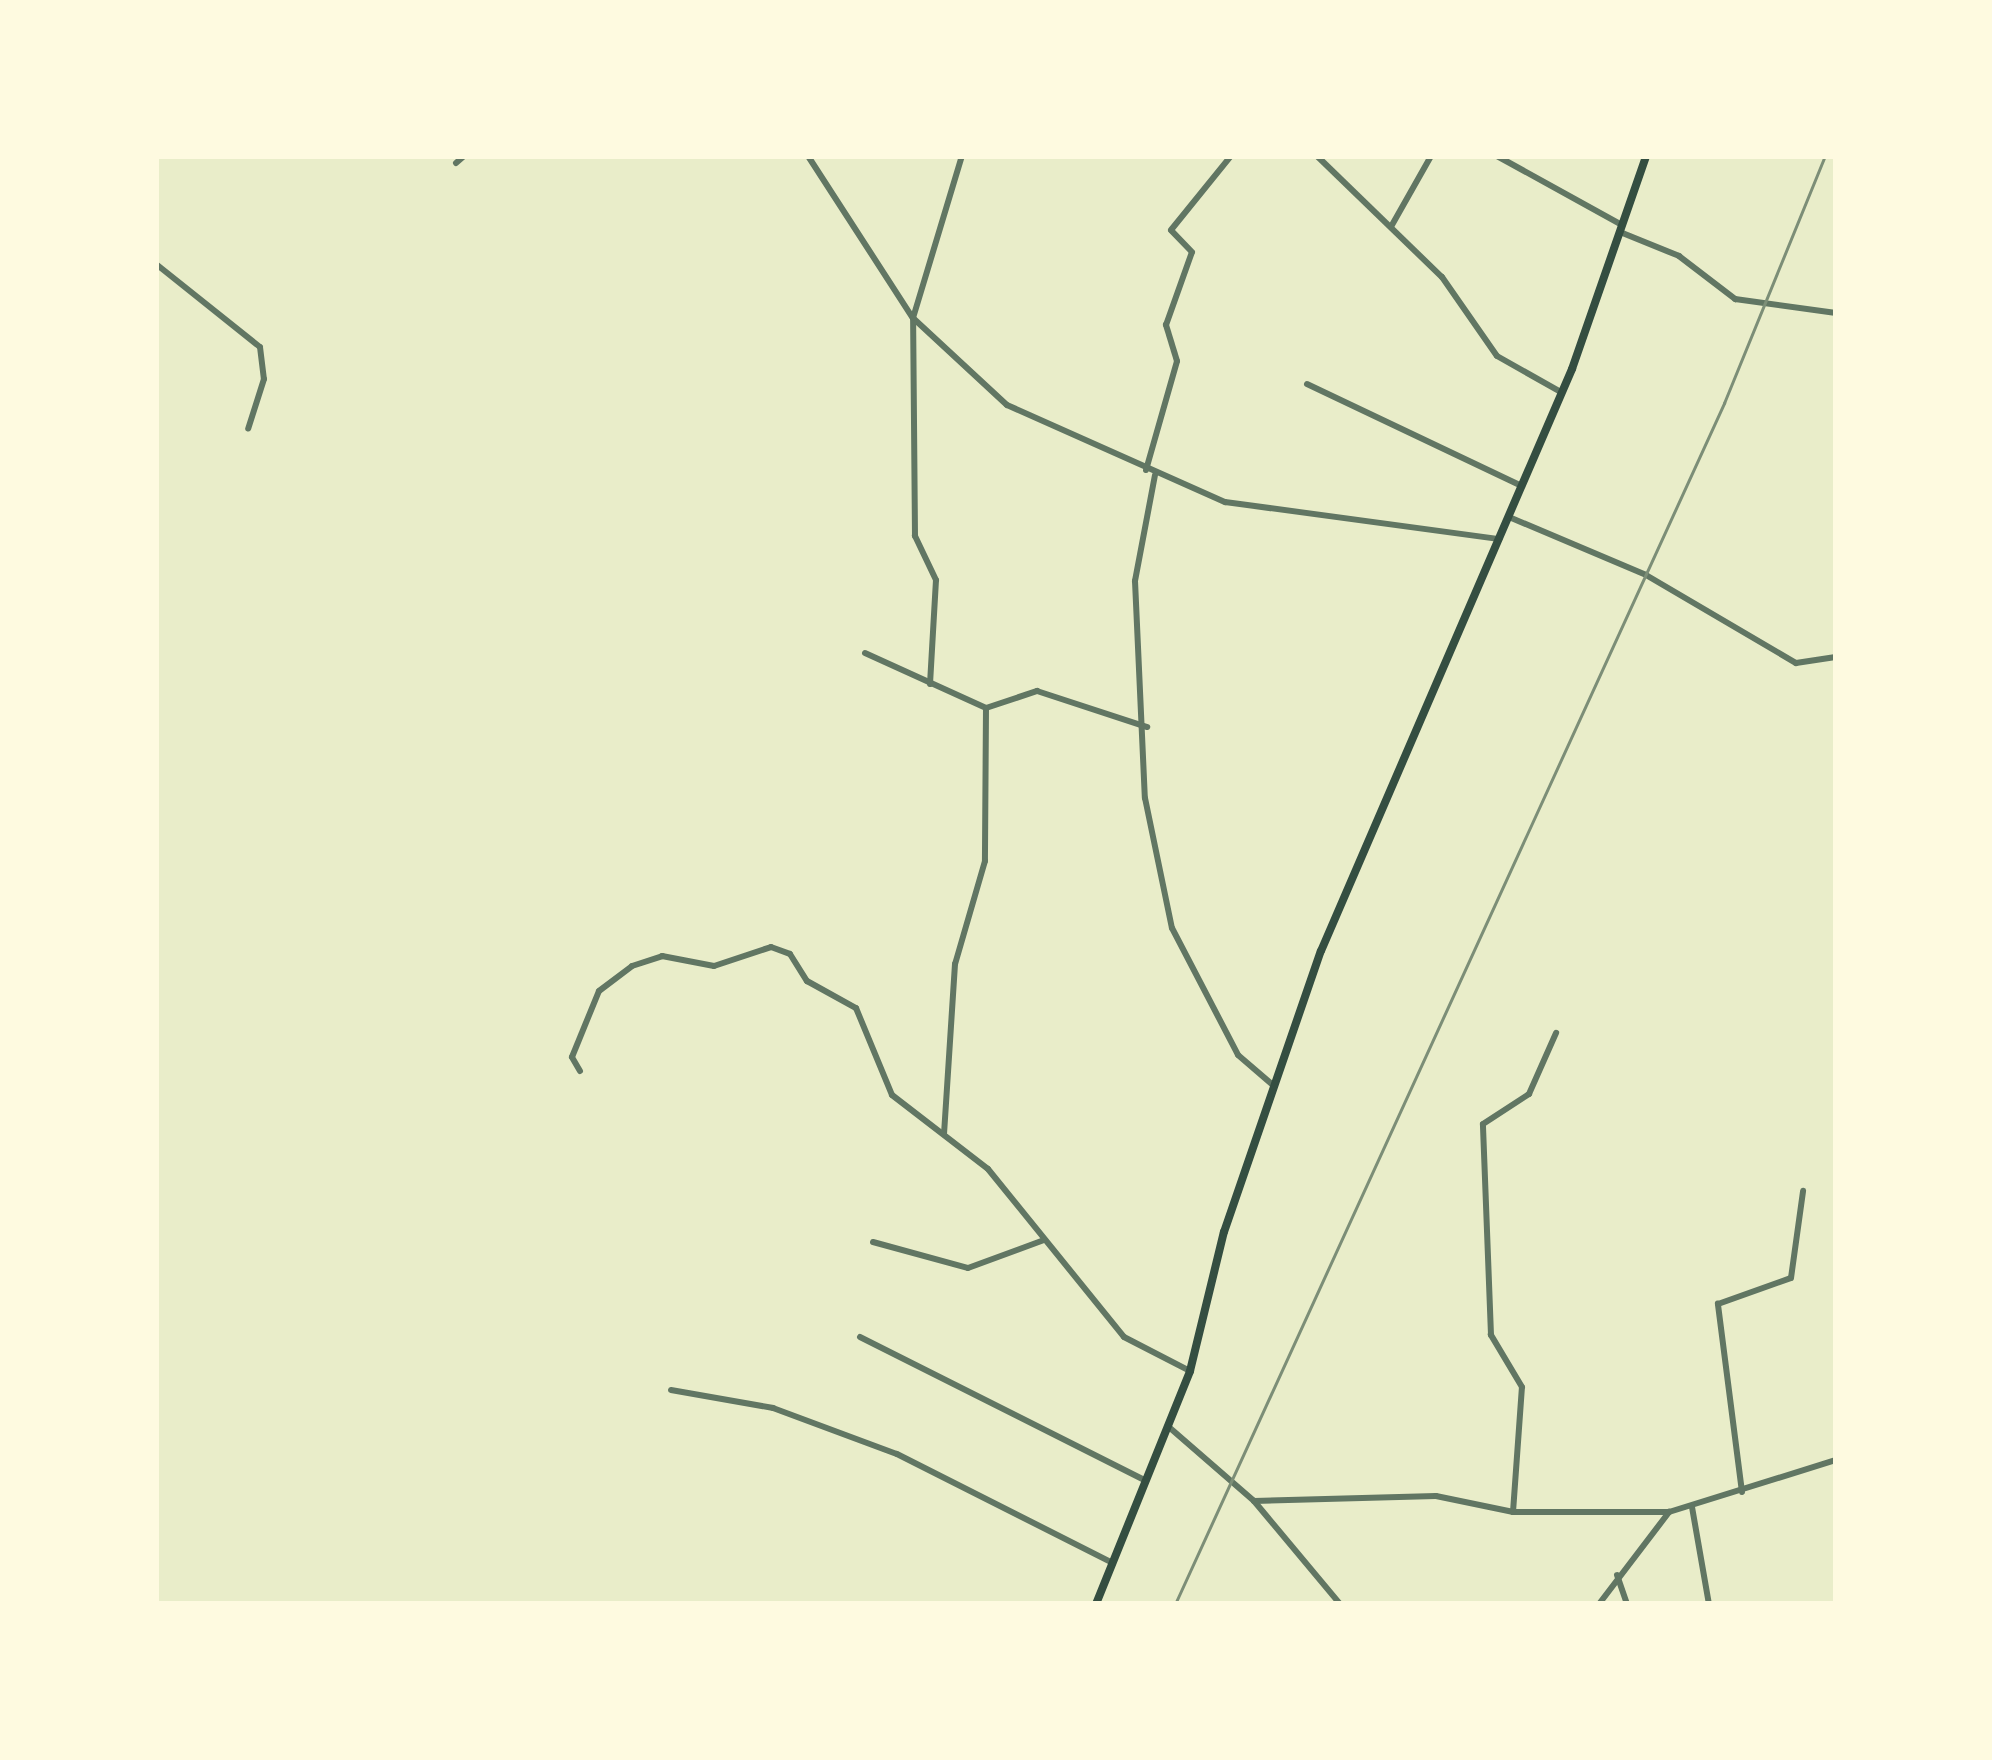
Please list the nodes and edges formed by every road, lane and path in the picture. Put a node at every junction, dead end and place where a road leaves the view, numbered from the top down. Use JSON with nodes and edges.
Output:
{"nodes":[{"id":1,"x":464,"y":156,"type":"edge"},
{"id":2,"x":808,"y":156,"type":"edge"},
{"id":3,"x":962,"y":156,"type":"edge"},
{"id":4,"x":1231,"y":156,"type":"edge"},
{"id":5,"x":1317,"y":156,"type":"edge"},
{"id":6,"x":1431,"y":156,"type":"edge"},
{"id":7,"x":1497,"y":156,"type":"edge"},
{"id":8,"x":1646,"y":156,"type":"edge"},
{"id":9,"x":456,"y":163,"type":"dead end"},
{"id":10,"x":1392,"y":225,"type":"junction"},
{"id":11,"x":1621,"y":228,"type":"junction"},
{"id":12,"x":156,"y":264,"type":"edge"},
{"id":13,"x":1836,"y":313,"type":"edge"},
{"id":14,"x":913,"y":318,"type":"junction"},
{"id":15,"x":1307,"y":384,"type":"dead end"},
{"id":16,"x":1561,"y":392,"type":"junction"},
{"id":17,"x":248,"y":429,"type":"dead end"},
{"id":18,"x":1146,"y":471,"type":"junction"},
{"id":19,"x":1155,"y":475,"type":"junction"},
{"id":20,"x":1520,"y":485,"type":"junction"},
{"id":21,"x":1509,"y":517,"type":"junction"},
{"id":22,"x":1500,"y":539,"type":"junction"},
{"id":23,"x":865,"y":653,"type":"dead end"},
{"id":24,"x":1836,"y":657,"type":"edge"},
{"id":25,"x":930,"y":684,"type":"junction"},
{"id":26,"x":986,"y":707,"type":"junction"},
{"id":27,"x":1147,"y":728,"type":"junction"},
{"id":28,"x":1556,"y":1033,"type":"dead end"},
{"id":29,"x":580,"y":1071,"type":"dead end"},
{"id":30,"x":1274,"y":1086,"type":"junction"},
{"id":31,"x":944,"y":1134,"type":"junction"},
{"id":32,"x":1803,"y":1191,"type":"dead end"},
{"id":33,"x":1044,"y":1240,"type":"junction"},
{"id":34,"x":873,"y":1242,"type":"dead end"},
{"id":35,"x":860,"y":1337,"type":"dead end"},
{"id":36,"x":1190,"y":1371,"type":"junction"},
{"id":37,"x":671,"y":1390,"type":"dead end"},
{"id":38,"x":1170,"y":1428,"type":"junction"},
{"id":39,"x":1836,"y":1460,"type":"edge"},
{"id":40,"x":1149,"y":1482,"type":"junction"},
{"id":41,"x":1742,"y":1492,"type":"junction"},
{"id":42,"x":1254,"y":1501,"type":"junction"},
{"id":43,"x":1692,"y":1507,"type":"junction"},
{"id":44,"x":1513,"y":1512,"type":"junction"},
{"id":45,"x":1669,"y":1512,"type":"junction"},
{"id":46,"x":1113,"y":1563,"type":"junction"},
{"id":47,"x":1617,"y":1575,"type":"junction"},
{"id":48,"x":1096,"y":1604,"type":"edge"},
{"id":49,"x":1340,"y":1604,"type":"edge"},
{"id":50,"x":1599,"y":1604,"type":"edge"},
{"id":51,"x":1627,"y":1604,"type":"edge"},
{"id":52,"x":1708,"y":1604,"type":"edge"}],
"edges":[{"from":1,"to":9,"type":"street"},
{"from":2,"to":14,"type":"street"},
{"from":3,"to":14,"type":"street"},
{"from":4,"to":18,"type":"street"},
{"from":5,"to":10,"type":"street"},
{"from":6,"to":10,"type":"street"},
{"from":7,"to":11,"type":"street"},
{"from":8,"to":11,"type":"main road"},
{"from":10,"to":16,"type":"street"},
{"from":11,"to":13,"type":"street"},
{"from":11,"to":16,"type":"main road"},
{"from":12,"to":17,"type":"street"},
{"from":14,"to":18,"type":"street"},
{"from":14,"to":25,"type":"street"},
{"from":15,"to":20,"type":"street"},
{"from":16,"to":20,"type":"main road"},
{"from":18,"to":19,"type":"street"},
{"from":19,"to":22,"type":"street"},
{"from":19,"to":27,"type":"street"},
{"from":20,"to":21,"type":"main road"},
{"from":21,"to":22,"type":"main road"},
{"from":21,"to":24,"type":"street"},
{"from":22,"to":30,"type":"main road"},
{"from":23,"to":25,"type":"street"},
{"from":25,"to":26,"type":"street"},
{"from":26,"to":27,"type":"street"},
{"from":26,"to":31,"type":"street"},
{"from":27,"to":30,"type":"street"},
{"from":28,"to":44,"type":"street"},
{"from":29,"to":31,"type":"street"},
{"from":30,"to":36,"type":"main road"},
{"from":31,"to":33,"type":"street"},
{"from":32,"to":41,"type":"street"},
{"from":33,"to":34,"type":"street"},
{"from":33,"to":36,"type":"street"},
{"from":35,"to":40,"type":"street"},
{"from":36,"to":38,"type":"main road"},
{"from":37,"to":46,"type":"street"},
{"from":38,"to":40,"type":"main road"},
{"from":38,"to":42,"type":"street"},
{"from":39,"to":41,"type":"street"},
{"from":40,"to":46,"type":"main road"},
{"from":41,"to":43,"type":"street"},
{"from":42,"to":44,"type":"street"},
{"from":42,"to":49,"type":"street"},
{"from":43,"to":45,"type":"street"},
{"from":43,"to":52,"type":"street"},
{"from":44,"to":45,"type":"street"},
{"from":45,"to":47,"type":"street"},
{"from":46,"to":48,"type":"main road"},
{"from":47,"to":50,"type":"street"},
{"from":47,"to":51,"type":"street"}]}
